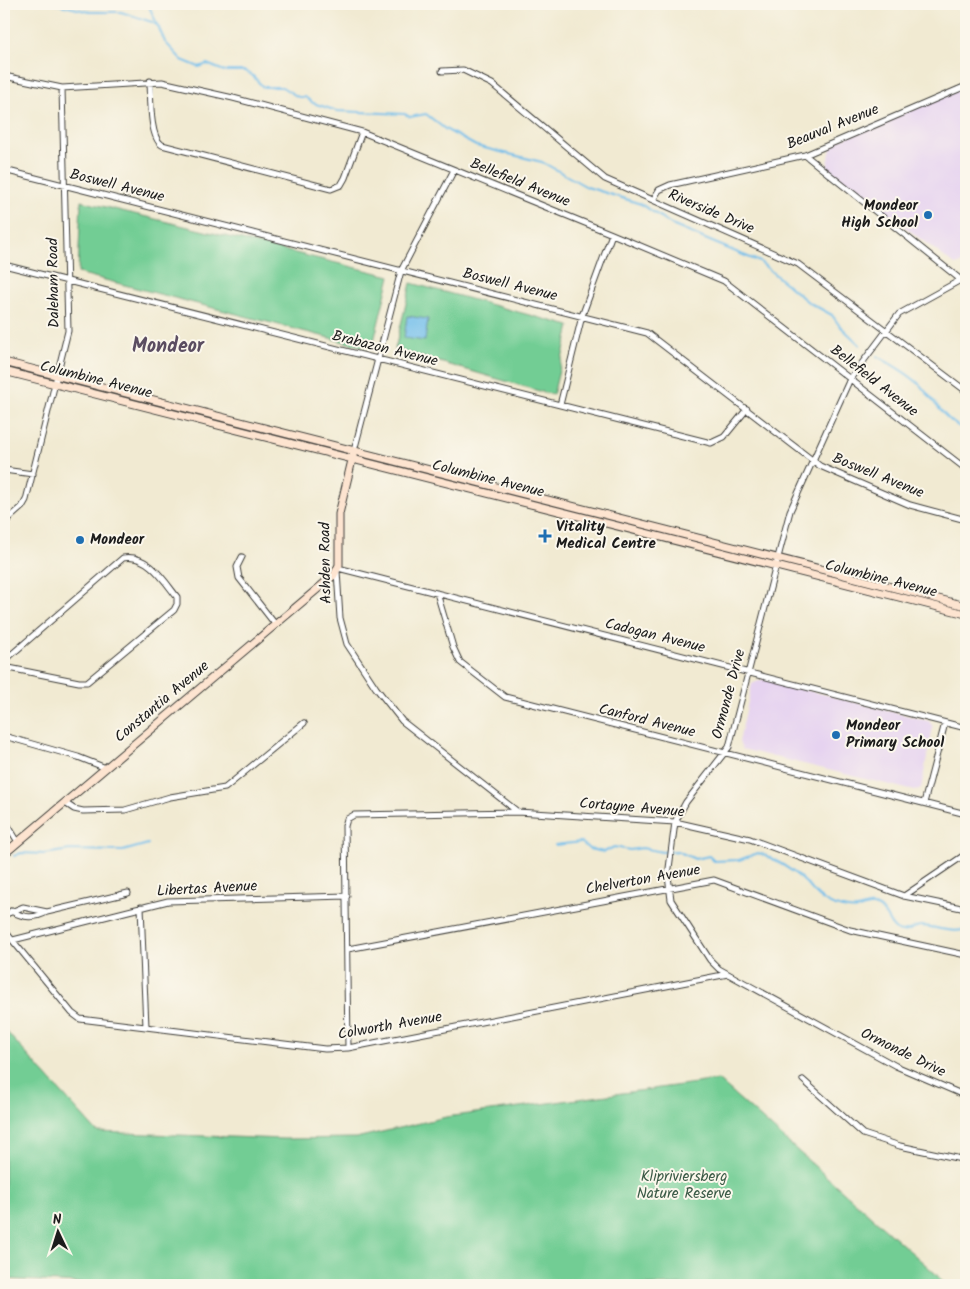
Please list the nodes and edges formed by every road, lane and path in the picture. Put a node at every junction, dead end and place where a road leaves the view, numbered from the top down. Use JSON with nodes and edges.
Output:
{"nodes":[{"id":1,"x":442,"y":71,"type":"dead end"},
{"id":2,"x":4,"y":76,"type":"edge"},
{"id":3,"x":150,"y":81,"type":"junction"},
{"id":4,"x":966,"y":86,"type":"edge"},
{"id":5,"x":62,"y":88,"type":"junction"},
{"id":6,"x":362,"y":132,"type":"junction"},
{"id":7,"x":805,"y":155,"type":"junction"},
{"id":8,"x":4,"y":170,"type":"edge"},
{"id":9,"x":454,"y":170,"type":"junction"},
{"id":10,"x":64,"y":186,"type":"junction"},
{"id":11,"x":653,"y":200,"type":"junction"},
{"id":12,"x":612,"y":234,"type":"junction"},
{"id":13,"x":4,"y":265,"type":"edge"},
{"id":14,"x":401,"y":270,"type":"junction"},
{"id":15,"x":964,"y":279,"type":"edge"},
{"id":16,"x":67,"y":281,"type":"junction"},
{"id":17,"x":582,"y":316,"type":"junction"},
{"id":18,"x":886,"y":329,"type":"junction"},
{"id":19,"x":379,"y":360,"type":"junction"},
{"id":20,"x":4,"y":362,"type":"edge"},
{"id":21,"x":4,"y":371,"type":"edge"},
{"id":22,"x":57,"y":376,"type":"junction"},
{"id":23,"x":850,"y":379,"type":"junction"},
{"id":24,"x":55,"y":384,"type":"junction"},
{"id":25,"x":966,"y":391,"type":"edge"},
{"id":26,"x":157,"y":401,"type":"junction"},
{"id":27,"x":560,"y":405,"type":"junction"},
{"id":28,"x":155,"y":409,"type":"junction"},
{"id":29,"x":747,"y":409,"type":"junction"},
{"id":30,"x":254,"y":426,"type":"junction"},
{"id":31,"x":252,"y":434,"type":"junction"},
{"id":32,"x":354,"y":451,"type":"junction"},
{"id":33,"x":352,"y":459,"type":"junction"},
{"id":34,"x":812,"y":460,"type":"junction"},
{"id":35,"x":966,"y":469,"type":"edge"},
{"id":36,"x":4,"y":470,"type":"edge"},
{"id":37,"x":32,"y":474,"type":"junction"},
{"id":38,"x":460,"y":478,"type":"junction"},
{"id":39,"x":458,"y":486,"type":"junction"},
{"id":40,"x":566,"y":504,"type":"junction"},
{"id":41,"x":563,"y":512,"type":"junction"},
{"id":42,"x":966,"y":520,"type":"edge"},
{"id":43,"x":4,"y":523,"type":"edge"},
{"id":44,"x":670,"y":531,"type":"junction"},
{"id":45,"x":666,"y":539,"type":"junction"},
{"id":46,"x":242,"y":556,"type":"dead end"},
{"id":47,"x":778,"y":558,"type":"junction"},
{"id":48,"x":775,"y":566,"type":"junction"},
{"id":49,"x":338,"y":570,"type":"junction"},
{"id":50,"x":891,"y":587,"type":"junction"},
{"id":51,"x":437,"y":593,"type":"junction"},
{"id":52,"x":889,"y":595,"type":"junction"},
{"id":53,"x":966,"y":606,"type":"edge"},
{"id":54,"x":966,"y":614,"type":"edge"},
{"id":55,"x":275,"y":624,"type":"junction"},
{"id":56,"x":4,"y":661,"type":"edge"},
{"id":57,"x":4,"y":667,"type":"edge"},
{"id":58,"x":748,"y":672,"type":"junction"},
{"id":59,"x":304,"y":723,"type":"dead end"},
{"id":60,"x":945,"y":723,"type":"junction"},
{"id":61,"x":966,"y":728,"type":"edge"},
{"id":62,"x":4,"y":736,"type":"edge"},
{"id":63,"x":726,"y":754,"type":"junction"},
{"id":64,"x":106,"y":768,"type":"junction"},
{"id":65,"x":65,"y":803,"type":"junction"},
{"id":66,"x":924,"y":803,"type":"junction"},
{"id":67,"x":518,"y":812,"type":"junction"},
{"id":68,"x":966,"y":814,"type":"edge"},
{"id":69,"x":4,"y":819,"type":"edge"},
{"id":70,"x":675,"y":822,"type":"junction"},
{"id":71,"x":18,"y":842,"type":"junction"},
{"id":72,"x":4,"y":854,"type":"edge"},
{"id":73,"x":966,"y":854,"type":"edge"},
{"id":74,"x":669,"y":888,"type":"junction"},
{"id":75,"x":128,"y":894,"type":"dead end"},
{"id":76,"x":347,"y":896,"type":"junction"},
{"id":77,"x":904,"y":896,"type":"junction"},
{"id":78,"x":141,"y":907,"type":"junction"},
{"id":79,"x":966,"y":909,"type":"edge"},
{"id":80,"x":11,"y":911,"type":"junction"},
{"id":81,"x":47,"y":912,"type":"junction"},
{"id":82,"x":4,"y":915,"type":"edge"},
{"id":83,"x":4,"y":930,"type":"edge"},
{"id":84,"x":13,"y":940,"type":"junction"},
{"id":85,"x":348,"y":949,"type":"junction"},
{"id":86,"x":966,"y":955,"type":"edge"},
{"id":87,"x":728,"y":974,"type":"junction"},
{"id":88,"x":146,"y":1027,"type":"junction"},
{"id":89,"x":348,"y":1048,"type":"junction"},
{"id":90,"x":803,"y":1080,"type":"dead end"},
{"id":91,"x":966,"y":1096,"type":"edge"},
{"id":92,"x":966,"y":1160,"type":"edge"},
{"id":93,"x":4,"y":1282,"type":"edge"},
{"id":94,"x":28,"y":1285,"type":"edge"}],
"edges":[{"from":1,"to":11,"type":"street","name":"Riverside Drive"},
{"from":2,"to":5,"type":"street","name":"Bellefield Avenue"},
{"from":3,"to":5,"type":"street","name":"Bellefield Avenue"},
{"from":3,"to":6,"type":"street","name":"Bellefield Avenue"},
{"from":3,"to":6,"type":"street"},
{"from":4,"to":7,"type":"street","name":"Beauval Avenue"},
{"from":5,"to":10,"type":"street","name":"Daleham Road"},
{"from":6,"to":9,"type":"street","name":"Bellefield Avenue"},
{"from":7,"to":11,"type":"street","name":"Beauval Avenue"},
{"from":7,"to":15,"type":"street"},
{"from":8,"to":10,"type":"street","name":"Boswell Avenue"},
{"from":9,"to":12,"type":"street","name":"Bellefield Avenue"},
{"from":9,"to":14,"type":"street","name":"Ashden Road"},
{"from":10,"to":14,"type":"street","name":"Boswell Avenue"},
{"from":10,"to":16,"type":"street","name":"Daleham Road"},
{"from":11,"to":18,"type":"street","name":"Riverside Drive"},
{"from":12,"to":17,"type":"street"},
{"from":12,"to":23,"type":"street","name":"Bellefield Avenue"},
{"from":13,"to":16,"type":"street","name":"Brabazon Avenue"},
{"from":14,"to":17,"type":"street","name":"Boswell Avenue"},
{"from":14,"to":19,"type":"street","name":"Ashden Road"},
{"from":15,"to":18,"type":"street","name":"Ormonde Drive"},
{"from":16,"to":19,"type":"street","name":"Brabazon Avenue"},
{"from":16,"to":22,"type":"street","name":"Daleham Road"},
{"from":17,"to":27,"type":"street"},
{"from":17,"to":29,"type":"street","name":"Boswell Avenue"},
{"from":18,"to":23,"type":"street","name":"Ormonde Drive"},
{"from":18,"to":25,"type":"street","name":"Riverside Drive"},
{"from":19,"to":27,"type":"street","name":"Brabazon Avenue"},
{"from":19,"to":32,"type":"street","name":"Ashden Road"},
{"from":20,"to":22,"type":"main road","name":"Columbine Avenue"},
{"from":21,"to":24,"type":"main road","name":"Columbine Avenue"},
{"from":22,"to":24,"type":"street","name":"Daleham Road"},
{"from":22,"to":26,"type":"main road","name":"Columbine Avenue"},
{"from":23,"to":34,"type":"street","name":"Ormonde Drive"},
{"from":23,"to":35,"type":"street","name":"Bellefield Avenue"},
{"from":24,"to":28,"type":"main road","name":"Columbine Avenue"},
{"from":24,"to":37,"type":"street","name":"Daleham Road"},
{"from":26,"to":28,"type":"main road"},
{"from":26,"to":30,"type":"main road","name":"Columbine Avenue"},
{"from":27,"to":29,"type":"street","name":"Brabazon Avenue"},
{"from":28,"to":31,"type":"main road","name":"Columbine Avenue"},
{"from":29,"to":34,"type":"street","name":"Boswell Avenue"},
{"from":30,"to":31,"type":"main road"},
{"from":30,"to":32,"type":"main road","name":"Columbine Avenue"},
{"from":31,"to":33,"type":"main road","name":"Columbine Avenue"},
{"from":32,"to":33,"type":"main road","name":"Ashden Road"},
{"from":32,"to":38,"type":"main road","name":"Columbine Avenue"},
{"from":33,"to":39,"type":"main road","name":"Columbine Avenue"},
{"from":33,"to":49,"type":"main road","name":"Ashden Road"},
{"from":34,"to":42,"type":"street","name":"Boswell Avenue"},
{"from":34,"to":47,"type":"street","name":"Ormonde Drive"},
{"from":36,"to":37,"type":"street"},
{"from":37,"to":43,"type":"street","name":"Daleham Road"},
{"from":38,"to":39,"type":"main road"},
{"from":38,"to":40,"type":"main road","name":"Columbine Avenue"},
{"from":39,"to":41,"type":"main road","name":"Columbine Avenue"},
{"from":40,"to":41,"type":"main road"},
{"from":40,"to":44,"type":"main road","name":"Columbine Avenue"},
{"from":41,"to":45,"type":"main road","name":"Columbine Avenue"},
{"from":44,"to":45,"type":"main road"},
{"from":44,"to":47,"type":"main road","name":"Columbine Avenue"},
{"from":45,"to":48,"type":"main road","name":"Columbine Avenue"},
{"from":46,"to":55,"type":"street"},
{"from":47,"to":48,"type":"street","name":"Ormonde Drive"},
{"from":47,"to":50,"type":"main road","name":"Columbine Avenue"},
{"from":48,"to":52,"type":"main road","name":"Columbine Avenue"},
{"from":48,"to":58,"type":"street","name":"Ormonde Drive"},
{"from":49,"to":51,"type":"street","name":"Cadogan Avenue"},
{"from":49,"to":55,"type":"main road","name":"Constantia Avenue"},
{"from":49,"to":67,"type":"street","name":"Ashden Road"},
{"from":50,"to":52,"type":"main road"},
{"from":50,"to":53,"type":"main road","name":"Columbine Avenue"},
{"from":51,"to":58,"type":"street","name":"Cadogan Avenue"},
{"from":51,"to":63,"type":"street","name":"Canford Avenue"},
{"from":52,"to":54,"type":"main road","name":"Columbine Avenue"},
{"from":55,"to":64,"type":"main road","name":"Constantia Avenue"},
{"from":56,"to":57,"type":"street"},
{"from":58,"to":60,"type":"street","name":"Cadogan Avenue"},
{"from":58,"to":63,"type":"street","name":"Ormonde Drive"},
{"from":59,"to":65,"type":"street"},
{"from":60,"to":61,"type":"street","name":"Cadogan Avenue"},
{"from":60,"to":66,"type":"street"},
{"from":62,"to":64,"type":"street"},
{"from":63,"to":66,"type":"street","name":"Canford Avenue"},
{"from":63,"to":70,"type":"street","name":"Ormonde Drive"},
{"from":64,"to":65,"type":"main road","name":"Constantia Avenue"},
{"from":65,"to":71,"type":"main road","name":"Constantia Avenue"},
{"from":66,"to":68,"type":"street","name":"Canford Avenue"},
{"from":67,"to":70,"type":"street","name":"Cortayne Avenue"},
{"from":67,"to":76,"type":"street","name":"Cortayne Avenue"},
{"from":69,"to":71,"type":"street"},
{"from":70,"to":74,"type":"street","name":"Ormonde Drive"},
{"from":70,"to":77,"type":"street","name":"Cortayne Avenue"},
{"from":71,"to":72,"type":"main road","name":"Constantia Avenue"},
{"from":73,"to":77,"type":"street"},
{"from":74,"to":85,"type":"street","name":"Chelverton Avenue"},
{"from":74,"to":86,"type":"street","name":"Chelverton Avenue"},
{"from":74,"to":87,"type":"street","name":"Ormonde Drive"},
{"from":75,"to":81,"type":"street"},
{"from":76,"to":78,"type":"street","name":"Libertas Avenue"},
{"from":76,"to":85,"type":"street"},
{"from":77,"to":79,"type":"street","name":"Cortayne Avenue"},
{"from":78,"to":84,"type":"street","name":"Libertas Avenue"},
{"from":78,"to":88,"type":"street"},
{"from":80,"to":81,"type":"street"},
{"from":80,"to":81,"type":"street"},
{"from":80,"to":82,"type":"street"},
{"from":83,"to":84,"type":"street","name":"Colworth Avenue"},
{"from":84,"to":88,"type":"street","name":"Colworth Avenue"},
{"from":85,"to":89,"type":"street"},
{"from":87,"to":89,"type":"street","name":"Colworth Avenue"},
{"from":87,"to":91,"type":"street","name":"Ormonde Drive"},
{"from":88,"to":89,"type":"street","name":"Colworth Avenue"},
{"from":90,"to":92,"type":"street"},
{"from":93,"to":94,"type":"street"}]}
